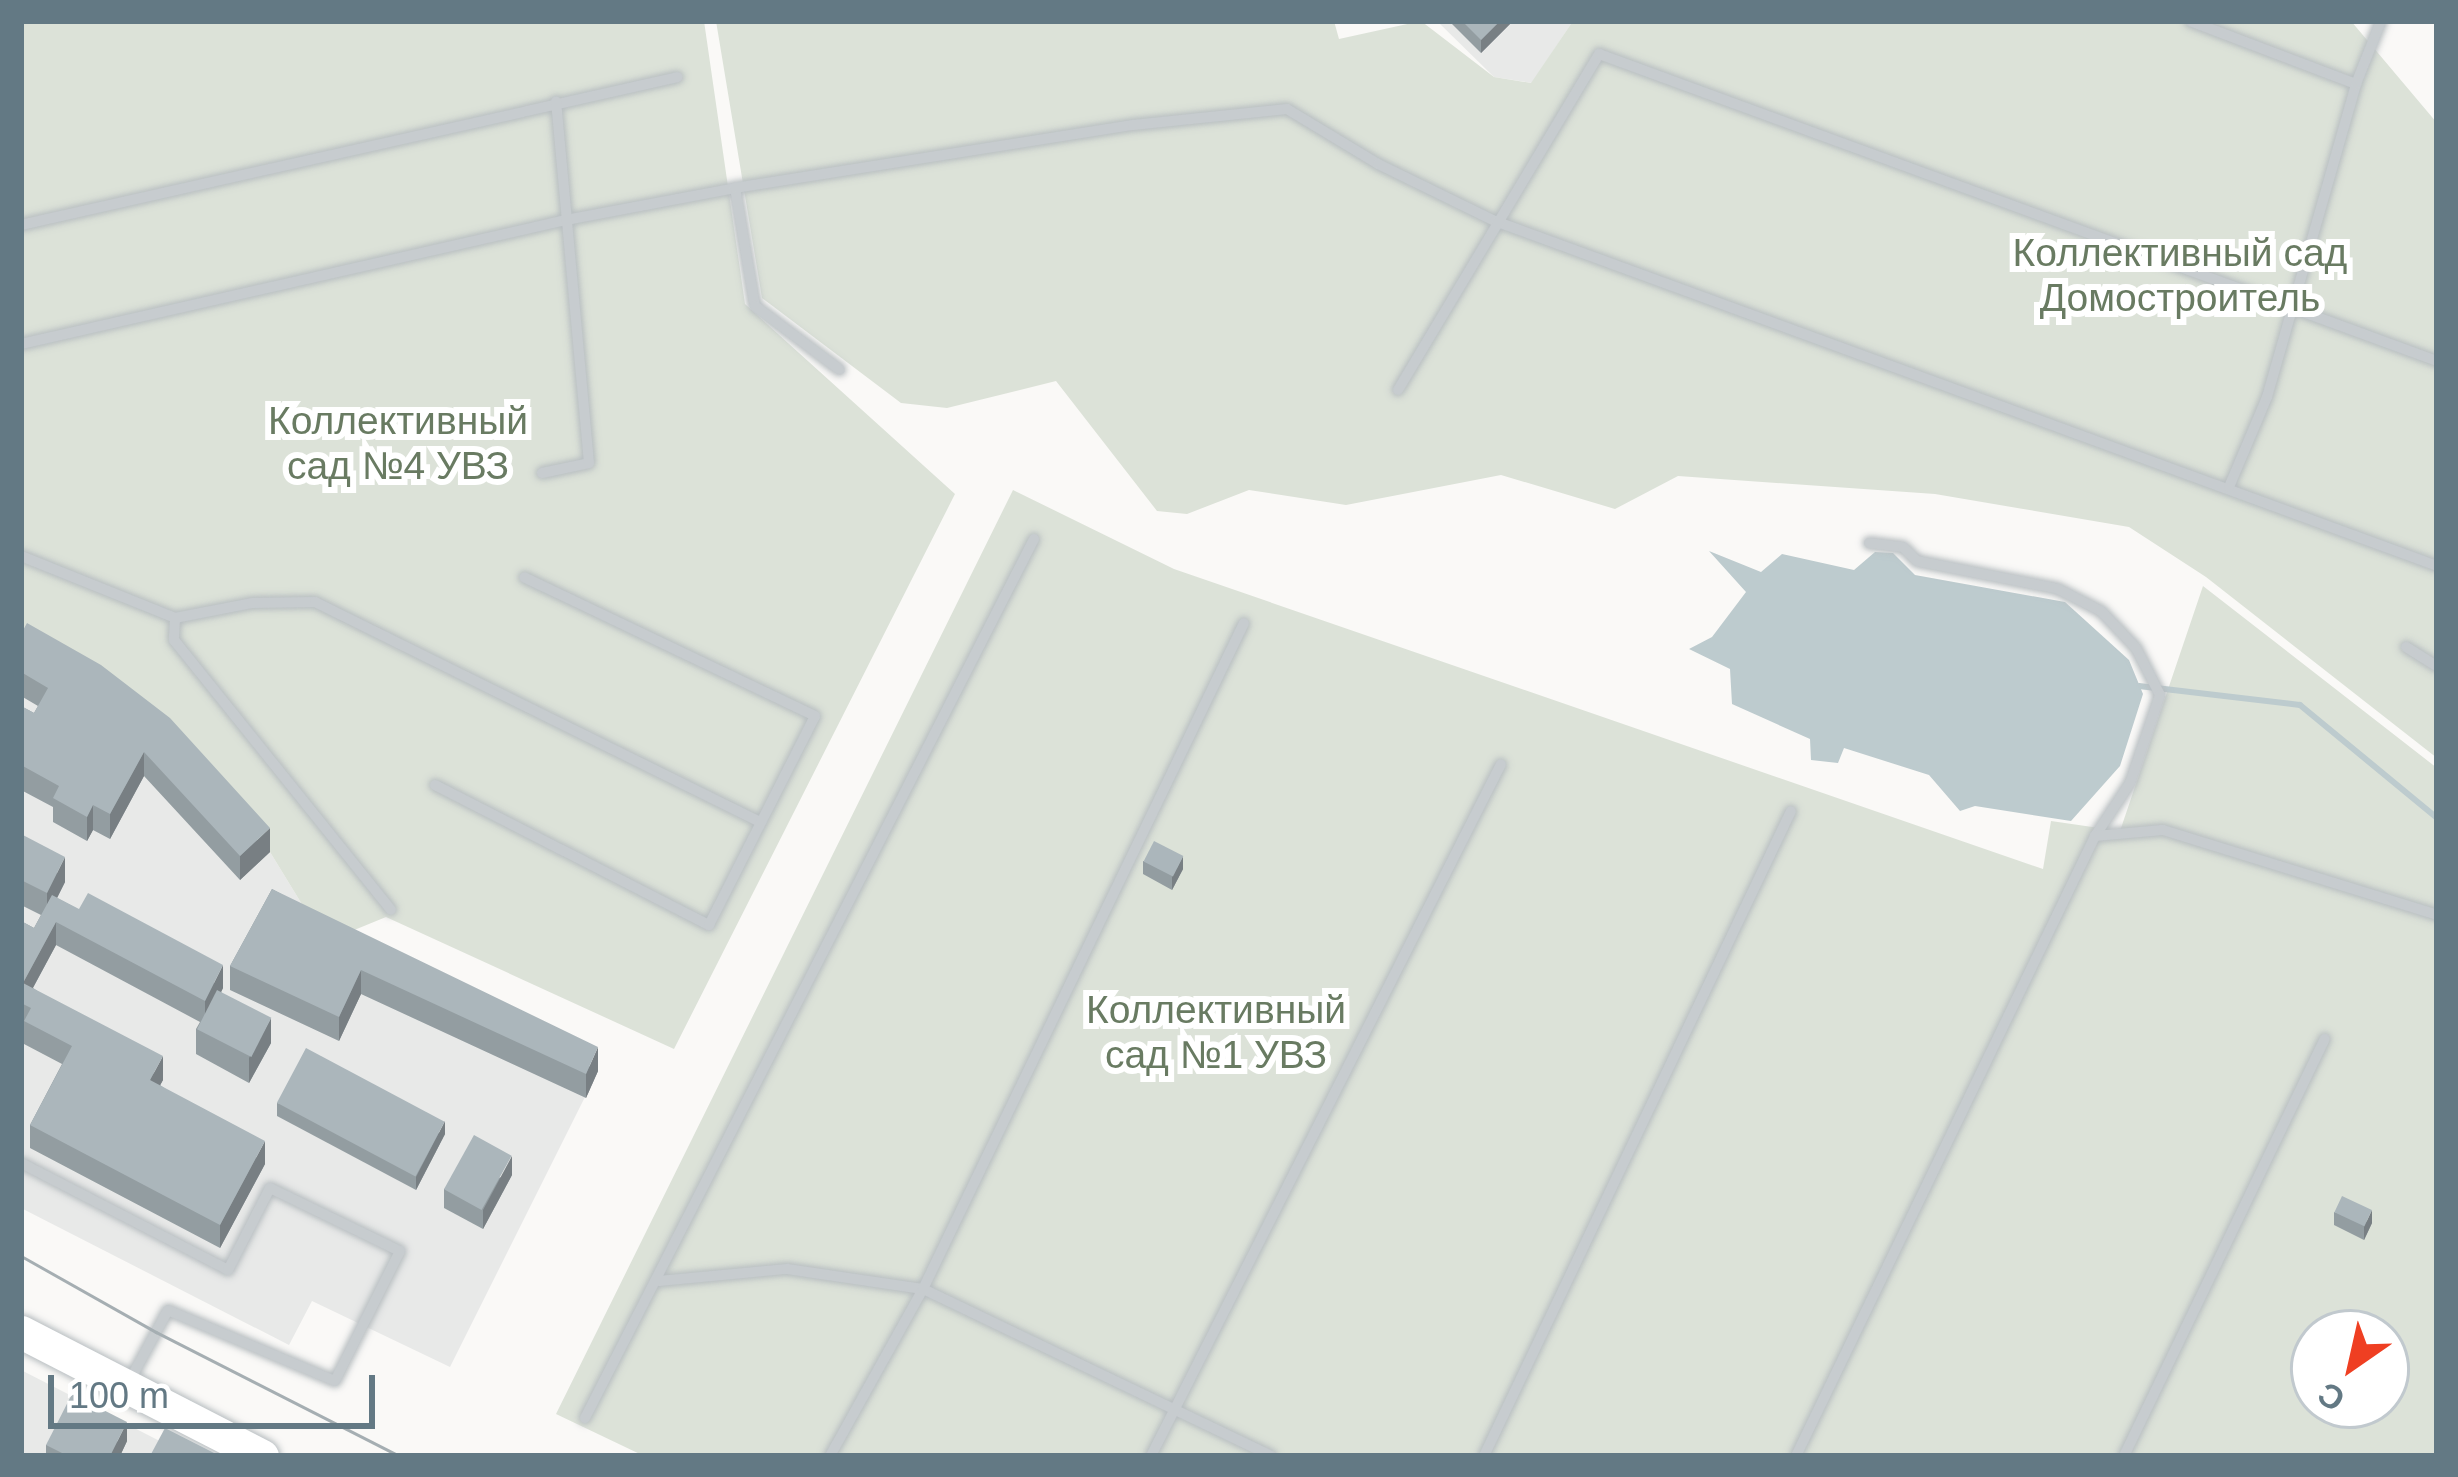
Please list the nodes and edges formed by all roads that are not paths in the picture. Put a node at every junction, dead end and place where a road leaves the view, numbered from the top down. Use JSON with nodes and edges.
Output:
{"nodes":[{"id":1,"x":2190,"y":21,"type":"edge"},
{"id":2,"x":2381,"y":21,"type":"edge"},
{"id":3,"x":677,"y":77,"type":"dead end"},
{"id":4,"x":2356,"y":84,"type":"junction"},
{"id":5,"x":556,"y":102,"type":"junction"},
{"id":6,"x":735,"y":188,"type":"junction"},
{"id":7,"x":566,"y":220,"type":"junction"},
{"id":8,"x":1495,"y":221,"type":"junction"},
{"id":9,"x":21,"y":225,"type":"edge"},
{"id":10,"x":2295,"y":308,"type":"junction"},
{"id":11,"x":21,"y":344,"type":"edge"},
{"id":12,"x":2437,"y":361,"type":"edge"},
{"id":13,"x":840,"y":370,"type":"dead end"},
{"id":14,"x":1398,"y":390,"type":"dead end"},
{"id":15,"x":542,"y":473,"type":"dead end"},
{"id":16,"x":2229,"y":487,"type":"junction"},
{"id":17,"x":1034,"y":539,"type":"dead end"},
{"id":18,"x":1868,"y":543,"type":"dead end"},
{"id":19,"x":21,"y":556,"type":"edge"},
{"id":20,"x":2437,"y":566,"type":"edge"},
{"id":21,"x":524,"y":577,"type":"dead end"},
{"id":22,"x":176,"y":618,"type":"junction"},
{"id":23,"x":1244,"y":623,"type":"dead end"},
{"id":24,"x":2406,"y":647,"type":"dead end"},
{"id":25,"x":2437,"y":666,"type":"edge"},
{"id":26,"x":1501,"y":764,"type":"dead end"},
{"id":27,"x":435,"y":785,"type":"dead end"},
{"id":28,"x":1791,"y":811,"type":"dead end"},
{"id":29,"x":761,"y":822,"type":"junction"},
{"id":30,"x":2096,"y":836,"type":"junction"},
{"id":31,"x":391,"y":910,"type":"dead end"},
{"id":32,"x":2437,"y":915,"type":"edge"},
{"id":33,"x":2325,"y":1040,"type":"dead end"},
{"id":34,"x":21,"y":1163,"type":"edge"},
{"id":35,"x":659,"y":1281,"type":"junction"},
{"id":36,"x":923,"y":1289,"type":"junction"},
{"id":37,"x":21,"y":1332,"type":"edge"},
{"id":38,"x":126,"y":1388,"type":"junction"},
{"id":39,"x":1179,"y":1408,"type":"junction"},
{"id":40,"x":585,"y":1418,"type":"dead end"},
{"id":41,"x":262,"y":1456,"type":"edge"},
{"id":42,"x":830,"y":1456,"type":"edge"},
{"id":43,"x":1151,"y":1456,"type":"edge"},
{"id":44,"x":1271,"y":1456,"type":"edge"},
{"id":45,"x":1484,"y":1456,"type":"edge"},
{"id":46,"x":1796,"y":1456,"type":"edge"},
{"id":47,"x":2124,"y":1456,"type":"edge"}],
"edges":[{"from":1,"to":4,"type":"lane"},
{"from":2,"to":4,"type":"lane"},
{"from":3,"to":5,"type":"lane"},
{"from":4,"to":10,"type":"lane"},
{"from":5,"to":7,"type":"lane"},
{"from":5,"to":9,"type":"lane"},
{"from":6,"to":7,"type":"lane"},
{"from":6,"to":8,"type":"lane"},
{"from":6,"to":13,"type":"lane"},
{"from":7,"to":11,"type":"lane"},
{"from":7,"to":15,"type":"lane"},
{"from":8,"to":10,"type":"lane"},
{"from":8,"to":14,"type":"lane"},
{"from":8,"to":16,"type":"lane"},
{"from":10,"to":12,"type":"lane"},
{"from":10,"to":16,"type":"lane"},
{"from":16,"to":20,"type":"lane"},
{"from":17,"to":35,"type":"lane"},
{"from":18,"to":30,"type":"lane"},
{"from":19,"to":22,"type":"lane"},
{"from":21,"to":29,"type":"lane"},
{"from":22,"to":29,"type":"lane"},
{"from":22,"to":31,"type":"lane"},
{"from":23,"to":36,"type":"lane"},
{"from":24,"to":25,"type":"lane"},
{"from":26,"to":39,"type":"lane"},
{"from":27,"to":29,"type":"lane"},
{"from":28,"to":45,"type":"lane"},
{"from":30,"to":32,"type":"lane"},
{"from":30,"to":46,"type":"lane"},
{"from":33,"to":47,"type":"lane"},
{"from":34,"to":38,"type":"lane"},
{"from":35,"to":36,"type":"lane"},
{"from":35,"to":40,"type":"lane"},
{"from":36,"to":39,"type":"lane"},
{"from":36,"to":42,"type":"lane"},
{"from":37,"to":38,"type":"main road"},
{"from":38,"to":41,"type":"main road"},
{"from":39,"to":43,"type":"lane"},
{"from":39,"to":44,"type":"lane"}]}
